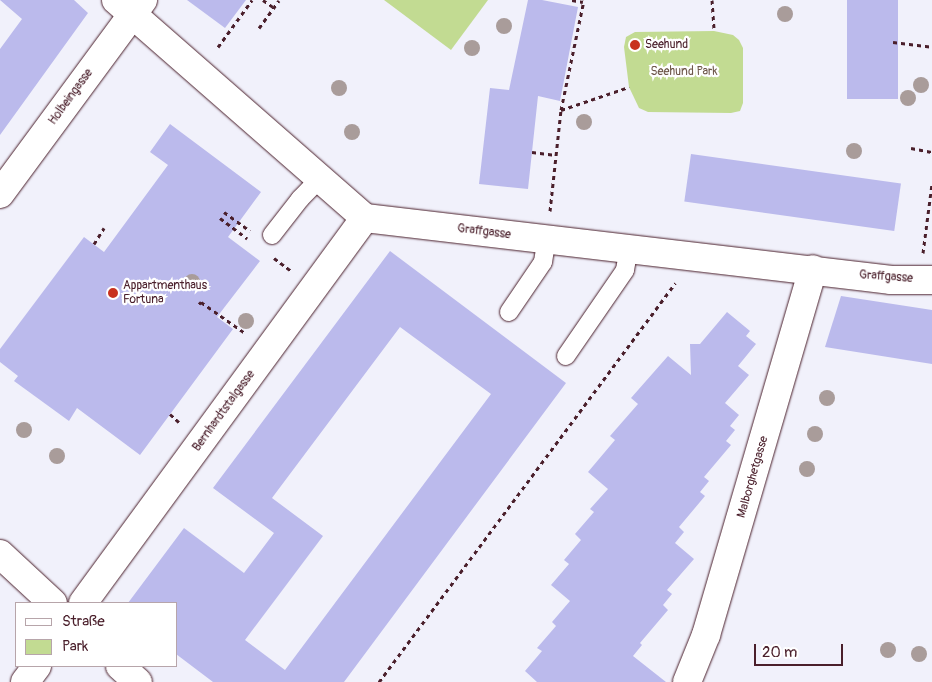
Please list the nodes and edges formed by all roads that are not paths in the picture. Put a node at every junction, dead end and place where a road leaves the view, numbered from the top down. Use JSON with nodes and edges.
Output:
{"nodes":[{"id":1,"x":130,"y":5,"type":"edge"},
{"id":2,"x":320,"y":178,"type":"junction"},
{"id":3,"x":0,"y":194,"type":"edge"},
{"id":4,"x":365,"y":218,"type":"junction"},
{"id":5,"x":272,"y":235,"type":"dead end"},
{"id":6,"x":553,"y":239,"type":"junction"},
{"id":7,"x":629,"y":248,"type":"junction"},
{"id":8,"x":813,"y":270,"type":"junction"},
{"id":9,"x":926,"y":280,"type":"edge"},
{"id":10,"x":509,"y":312,"type":"dead end"},
{"id":11,"x":566,"y":356,"type":"dead end"},
{"id":12,"x":0,"y":554,"type":"edge"},
{"id":13,"x":52,"y":602,"type":"edge"},
{"id":14,"x":84,"y":602,"type":"edge"},
{"id":15,"x":36,"y":667,"type":"edge"},
{"id":16,"x":121,"y":667,"type":"edge"},
{"id":17,"x":25,"y":682,"type":"edge"},
{"id":18,"x":138,"y":682,"type":"edge"},
{"id":19,"x":687,"y":682,"type":"edge"}],
"edges":[{"from":1,"to":2,"type":"street"},
{"from":1,"to":3,"type":"street","name":"Holbeingasse"},
{"from":2,"to":4,"type":"street"},
{"from":2,"to":5,"type":"lane"},
{"from":4,"to":6,"type":"street","name":"Graffgasse"},
{"from":4,"to":14,"type":"street","name":"Bernhardtstalgasse"},
{"from":6,"to":7,"type":"street","name":"Graffgasse"},
{"from":6,"to":10,"type":"lane"},
{"from":7,"to":8,"type":"street","name":"Graffgasse"},
{"from":7,"to":11,"type":"lane"},
{"from":8,"to":9,"type":"street","name":"Graffgasse"},
{"from":8,"to":19,"type":"street","name":"Malborghetgasse"},
{"from":12,"to":13,"type":"street"},
{"from":15,"to":17,"type":"street"},
{"from":16,"to":18,"type":"street"}]}
